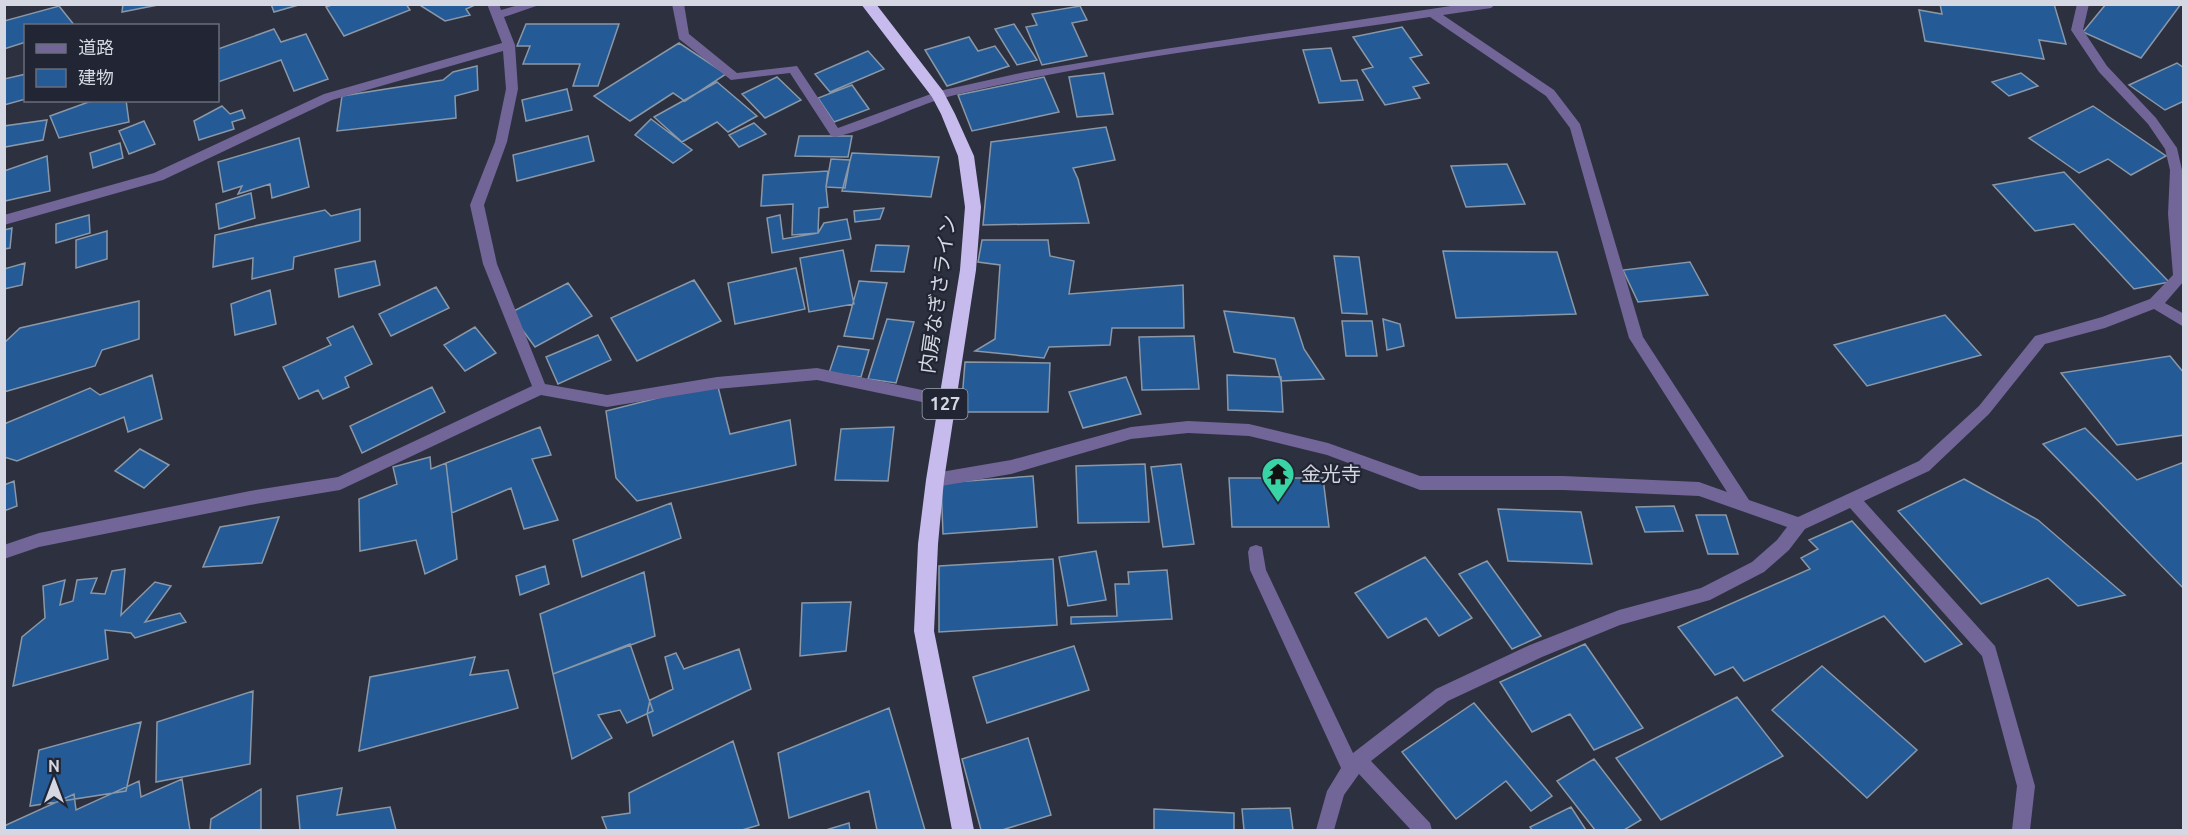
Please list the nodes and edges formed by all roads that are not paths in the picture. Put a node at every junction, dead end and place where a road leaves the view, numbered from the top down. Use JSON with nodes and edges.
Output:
{"nodes":[{"id":1,"x":537,"y":4,"type":"edge"},
{"id":2,"x":678,"y":4,"type":"edge"},
{"id":3,"x":868,"y":4,"type":"edge"},
{"id":4,"x":1491,"y":4,"type":"edge"},
{"id":5,"x":2082,"y":4,"type":"edge"},
{"id":6,"x":496,"y":10,"type":"edge"},
{"id":7,"x":1433,"y":14,"type":"junction"},
{"id":8,"x":509,"y":45,"type":"junction"},
{"id":9,"x":938,"y":95,"type":"junction"},
{"id":10,"x":4,"y":220,"type":"edge"},
{"id":11,"x":2155,"y":303,"type":"junction"},
{"id":12,"x":2184,"y":322,"type":"edge"},
{"id":13,"x":540,"y":389,"type":"junction"},
{"id":14,"x":946,"y":401,"type":"junction"},
{"id":15,"x":935,"y":480,"type":"junction"},
{"id":16,"x":1852,"y":499,"type":"junction"},
{"id":17,"x":1743,"y":504,"type":"junction"},
{"id":18,"x":1799,"y":524,"type":"junction"},
{"id":19,"x":4,"y":552,"type":"edge"},
{"id":20,"x":1256,"y":552,"type":"dead end"},
{"id":21,"x":1354,"y":765,"type":"junction"},
{"id":22,"x":963,"y":831,"type":"edge"},
{"id":23,"x":1325,"y":831,"type":"edge"},
{"id":24,"x":1423,"y":831,"type":"edge"},
{"id":25,"x":2021,"y":831,"type":"edge"}],
"edges":[{"from":1,"to":6,"type":"street"},
{"from":2,"to":9,"type":"street"},
{"from":3,"to":9,"type":"highway","name":"内房なぎさライン","number":"127"},
{"from":4,"to":7,"type":"street"},
{"from":5,"to":11,"type":"street"},
{"from":6,"to":8,"type":"street"},
{"from":7,"to":9,"type":"street"},
{"from":7,"to":17,"type":"street"},
{"from":8,"to":10,"type":"street"},
{"from":8,"to":13,"type":"street"},
{"from":9,"to":14,"type":"highway","name":"内房なぎさライン","number":"127"},
{"from":11,"to":12,"type":"street"},
{"from":11,"to":16,"type":"street"},
{"from":13,"to":14,"type":"street"},
{"from":13,"to":19,"type":"street"},
{"from":14,"to":15,"type":"highway","name":"内房なぎさライン","number":"127"},
{"from":15,"to":17,"type":"street"},
{"from":15,"to":22,"type":"highway","name":"内房なぎさライン","number":"127"},
{"from":16,"to":18,"type":"street"},
{"from":16,"to":25,"type":"street"},
{"from":17,"to":18,"type":"street"},
{"from":18,"to":21,"type":"street"},
{"from":20,"to":21,"type":"street"},
{"from":21,"to":23,"type":"street"},
{"from":21,"to":24,"type":"street"}]}
